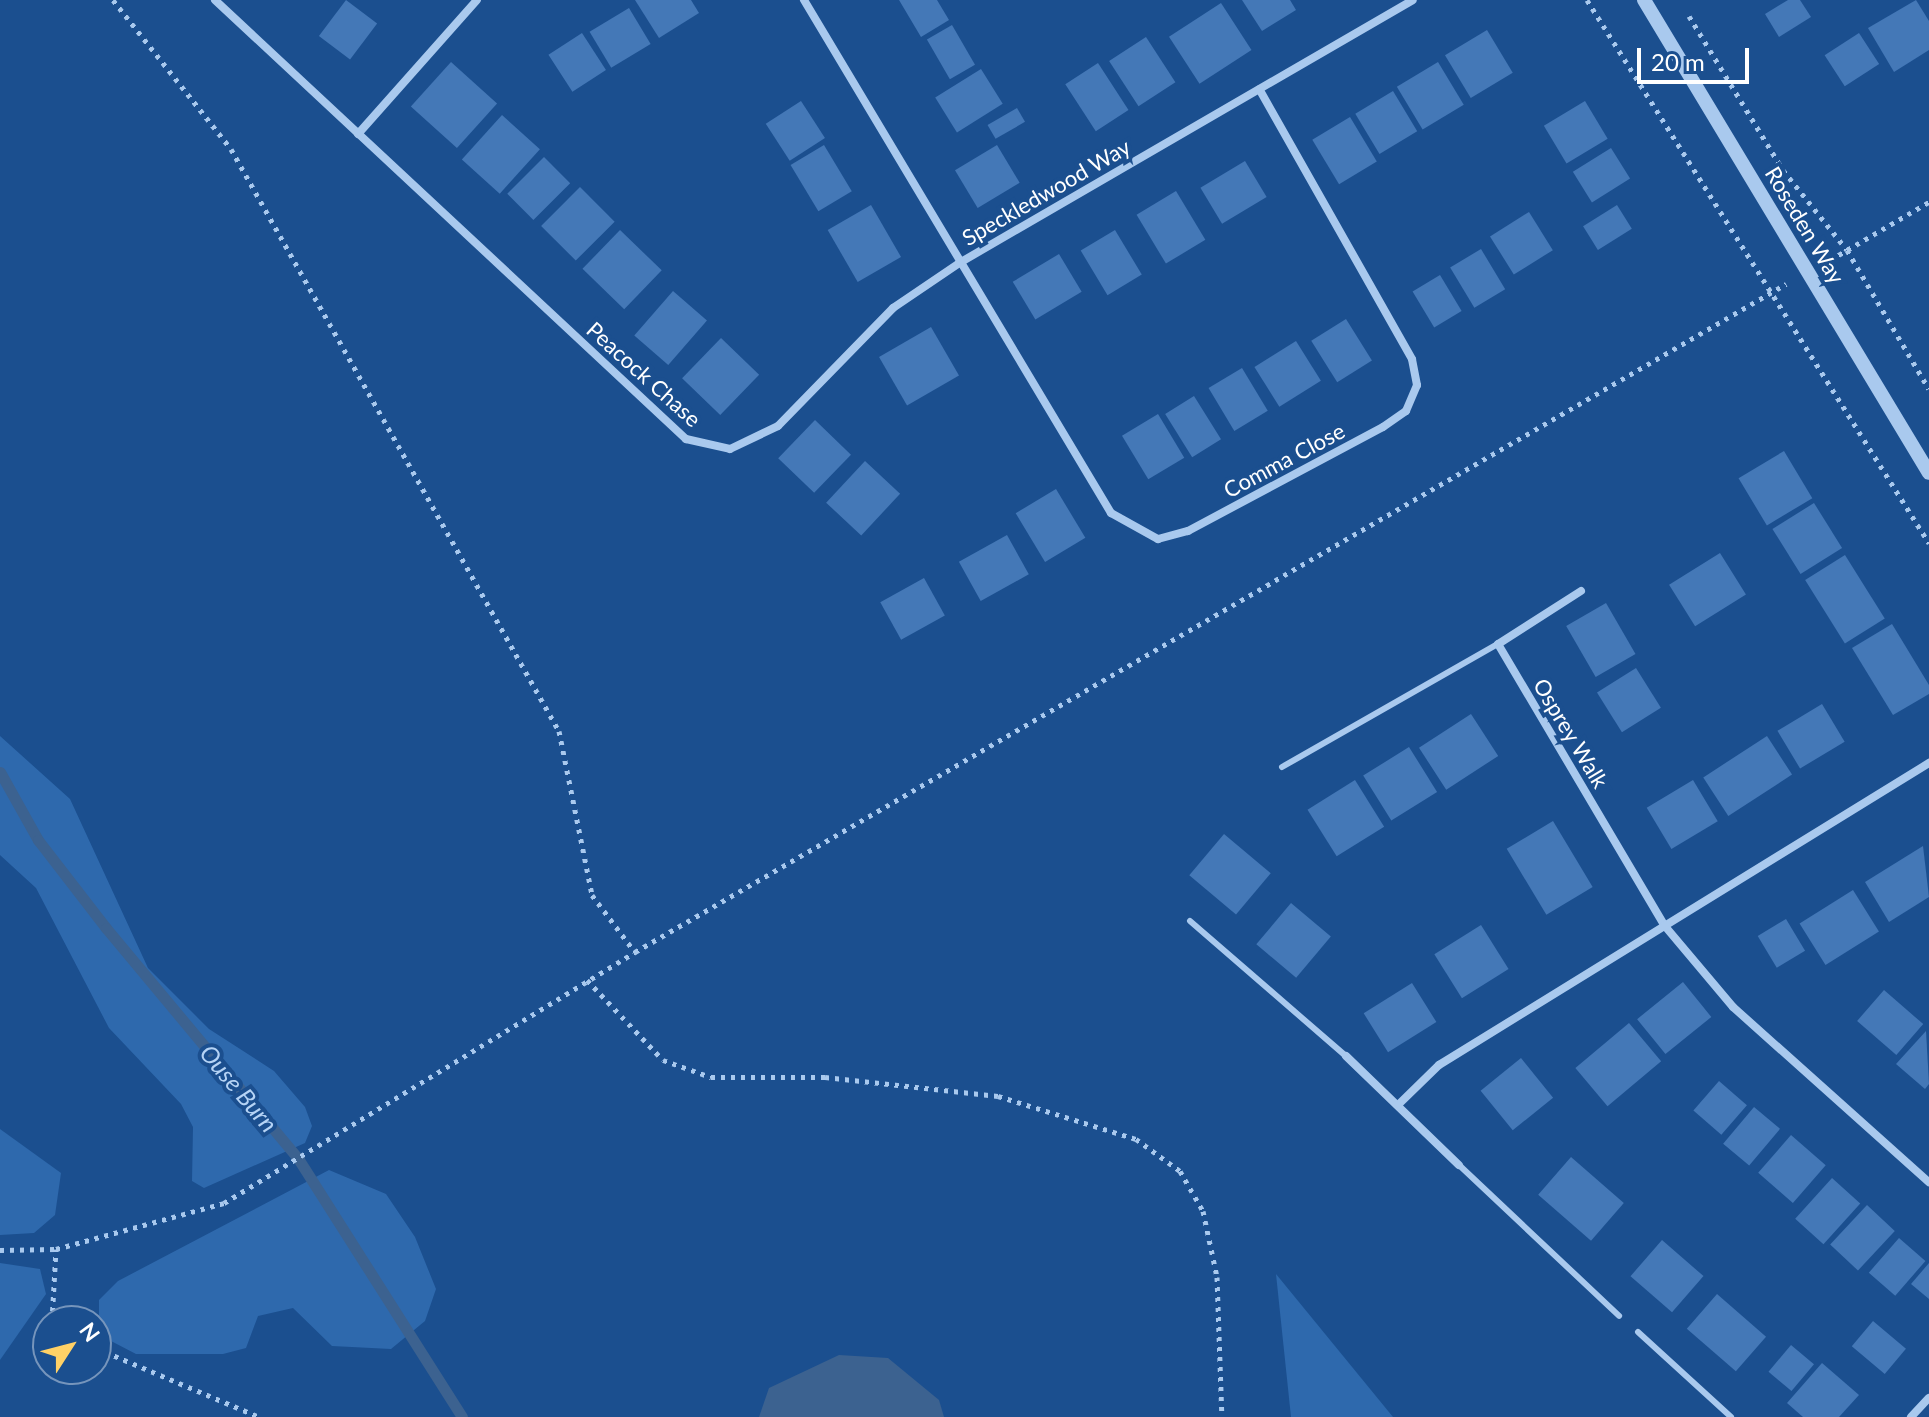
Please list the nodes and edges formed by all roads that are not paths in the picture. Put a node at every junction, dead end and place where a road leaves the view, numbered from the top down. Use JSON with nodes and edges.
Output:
{"nodes":[{"id":1,"x":215,"y":0,"type":"edge"},
{"id":2,"x":477,"y":0,"type":"edge"},
{"id":3,"x":804,"y":0,"type":"edge"},
{"id":4,"x":1413,"y":0,"type":"edge"},
{"id":5,"x":1644,"y":0,"type":"edge"},
{"id":6,"x":1259,"y":89,"type":"junction"},
{"id":7,"x":358,"y":134,"type":"junction"},
{"id":8,"x":961,"y":262,"type":"junction"},
{"id":9,"x":1929,"y":473,"type":"edge"},
{"id":10,"x":1581,"y":591,"type":"dead end"},
{"id":11,"x":1498,"y":644,"type":"junction"},
{"id":12,"x":1929,"y":763,"type":"edge"},
{"id":13,"x":1282,"y":767,"type":"dead end"},
{"id":14,"x":1190,"y":921,"type":"dead end"},
{"id":15,"x":1664,"y":925,"type":"junction"},
{"id":16,"x":1346,"y":1056,"type":"joint"},
{"id":17,"x":1399,"y":1104,"type":"junction"},
{"id":18,"x":1459,"y":1165,"type":"joint"},
{"id":19,"x":1929,"y":1182,"type":"edge"},
{"id":20,"x":1619,"y":1316,"type":"dead end"},
{"id":21,"x":1638,"y":1332,"type":"dead end"},
{"id":22,"x":1929,"y":1398,"type":"edge"},
{"id":23,"x":1731,"y":1417,"type":"edge"},
{"id":24,"x":1911,"y":1417,"type":"edge"}],
"edges":[{"from":1,"to":7,"type":"street","name":"Peacock Chase"},
{"from":2,"to":7,"type":"street"},
{"from":3,"to":8,"type":"street","name":"Speckledwood Way"},
{"from":4,"to":6,"type":"street","name":"Speckledwood Way"},
{"from":5,"to":9,"type":"street","name":"Roseden Way"},
{"from":6,"to":8,"type":"street","name":"Speckledwood Way"},
{"from":6,"to":8,"type":"street","name":"Comma Close"},
{"from":7,"to":8,"type":"street","name":"Peacock Chase"},
{"from":10,"to":11,"type":"street"},
{"from":11,"to":13,"type":"lane"},
{"from":11,"to":15,"type":"street","name":"Osprey Walk"},
{"from":12,"to":15,"type":"street"},
{"from":14,"to":16,"type":"lane"},
{"from":15,"to":17,"type":"street"},
{"from":15,"to":19,"type":"street","name":"Osprey Walk"},
{"from":16,"to":17,"type":"street"},
{"from":17,"to":18,"type":"street"},
{"from":18,"to":20,"type":"lane"},
{"from":21,"to":23,"type":"lane"},
{"from":22,"to":24,"type":"street"}]}
